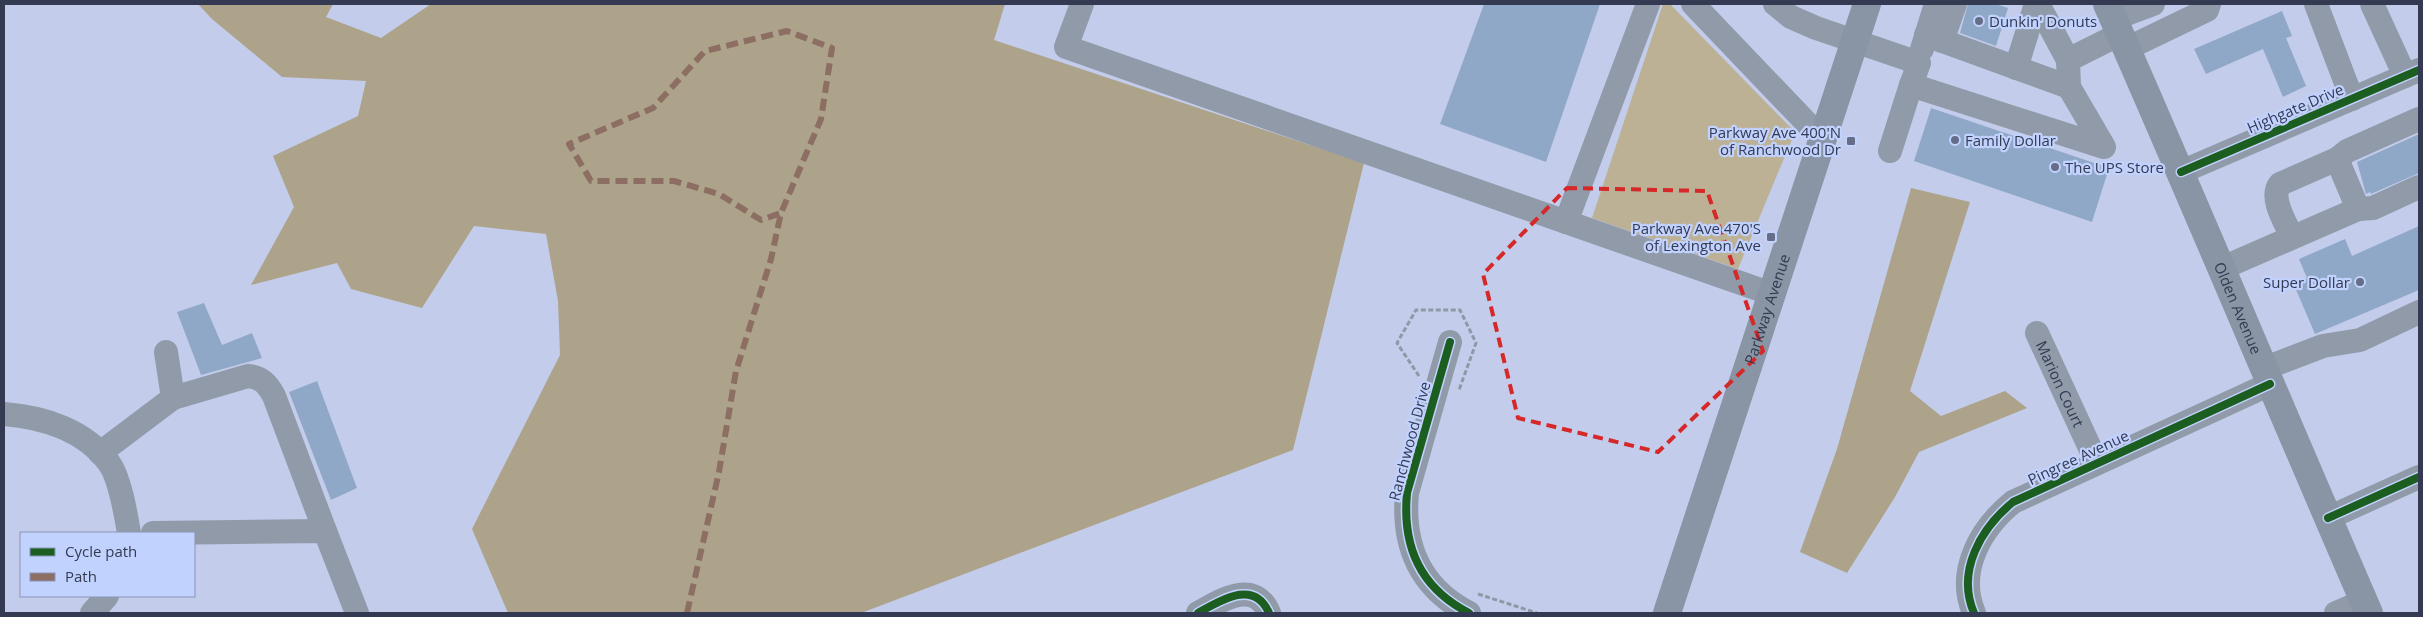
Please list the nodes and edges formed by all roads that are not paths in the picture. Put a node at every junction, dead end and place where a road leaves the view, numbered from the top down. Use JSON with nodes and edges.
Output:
{"nodes":[{"id":1,"x":1082,"y":4,"type":"edge"},
{"id":2,"x":1648,"y":4,"type":"edge"},
{"id":3,"x":1692,"y":4,"type":"edge"},
{"id":4,"x":1775,"y":4,"type":"edge"},
{"id":5,"x":1867,"y":4,"type":"edge"},
{"id":6,"x":1936,"y":4,"type":"edge"},
{"id":7,"x":1955,"y":4,"type":"edge"},
{"id":8,"x":2037,"y":4,"type":"edge"},
{"id":9,"x":2153,"y":4,"type":"edge"},
{"id":10,"x":2316,"y":4,"type":"edge"},
{"id":11,"x":2372,"y":4,"type":"edge"},
{"id":12,"x":2208,"y":7,"type":"edge"},
{"id":13,"x":2117,"y":26,"type":"edge"},
{"id":14,"x":1934,"y":38,"type":"junction"},
{"id":15,"x":1855,"y":40,"type":"junction"},
{"id":16,"x":2068,"y":60,"type":"junction"},
{"id":17,"x":2016,"y":68,"type":"junction"},
{"id":18,"x":2412,"y":73,"type":"edge"},
{"id":19,"x":1915,"y":74,"type":"junction"},
{"id":20,"x":2069,"y":87,"type":"junction"},
{"id":21,"x":2352,"y":99,"type":"junction"},
{"id":22,"x":2419,"y":119,"type":"edge"},
{"id":23,"x":1823,"y":140,"type":"junction"},
{"id":24,"x":1890,"y":151,"type":"dead end"},
{"id":25,"x":2337,"y":159,"type":"junction"},
{"id":26,"x":2181,"y":172,"type":"junction"},
{"id":27,"x":2419,"y":187,"type":"edge"},
{"id":28,"x":2358,"y":209,"type":"junction"},
{"id":29,"x":1566,"y":222,"type":"junction"},
{"id":30,"x":2292,"y":237,"type":"junction"},
{"id":31,"x":2220,"y":269,"type":"junction"},
{"id":32,"x":1772,"y":294,"type":"junction"},
{"id":33,"x":2419,"y":312,"type":"edge"},
{"id":34,"x":2037,"y":333,"type":"dead end"},
{"id":35,"x":1450,"y":342,"type":"dead end"},
{"id":36,"x":166,"y":352,"type":"dead end"},
{"id":37,"x":2267,"y":376,"type":"junction"},
{"id":38,"x":173,"y":398,"type":"junction"},
{"id":39,"x":4,"y":414,"type":"edge"},
{"id":40,"x":100,"y":453,"type":"junction"},
{"id":41,"x":2097,"y":463,"type":"junction"},
{"id":42,"x":2419,"y":477,"type":"edge"},
{"id":43,"x":2328,"y":518,"type":"junction"},
{"id":44,"x":325,"y":531,"type":"junction"},
{"id":45,"x":129,"y":532,"type":"edge"},
{"id":46,"x":195,"y":533,"type":"edge"},
{"id":47,"x":106,"y":597,"type":"edge"},
{"id":48,"x":2367,"y":607,"type":"edge"},
{"id":49,"x":92,"y":613,"type":"edge"},
{"id":50,"x":357,"y":613,"type":"edge"},
{"id":51,"x":1198,"y":613,"type":"edge"},
{"id":52,"x":1269,"y":613,"type":"edge"},
{"id":53,"x":1469,"y":613,"type":"edge"},
{"id":54,"x":1667,"y":613,"type":"edge"},
{"id":55,"x":1974,"y":613,"type":"edge"},
{"id":56,"x":2336,"y":613,"type":"edge"}],
"edges":[{"from":1,"to":29,"type":"street"},
{"from":2,"to":29,"type":"street"},
{"from":3,"to":23,"type":"street"},
{"from":4,"to":15,"type":"street"},
{"from":5,"to":15,"type":"main road","name":"Parkway Avenue"},
{"from":6,"to":14,"type":"street"},
{"from":7,"to":14,"type":"street"},
{"from":8,"to":16,"type":"street"},
{"from":8,"to":17,"type":"street"},
{"from":9,"to":13,"type":"street"},
{"from":10,"to":21,"type":"street"},
{"from":11,"to":18,"type":"street"},
{"from":12,"to":13,"type":"street"},
{"from":13,"to":16,"type":"street"},
{"from":13,"to":26,"type":"main road","name":"Olden Avenue"},
{"from":14,"to":17,"type":"street"},
{"from":14,"to":19,"type":"street"},
{"from":15,"to":19,"type":"street"},
{"from":15,"to":23,"type":"main road","name":"Parkway Avenue"},
{"from":16,"to":20,"type":"street"},
{"from":17,"to":20,"type":"street"},
{"from":18,"to":21,"type":"street","name":"Highgate Drive"},
{"from":19,"to":20,"type":"street"},
{"from":19,"to":24,"type":"street"},
{"from":21,"to":26,"type":"street","name":"Highgate Drive"},
{"from":22,"to":25,"type":"street"},
{"from":23,"to":32,"type":"main road","name":"Parkway Avenue"},
{"from":25,"to":28,"type":"street"},
{"from":25,"to":30,"type":"street"},
{"from":26,"to":31,"type":"main road","name":"Olden Avenue"},
{"from":27,"to":28,"type":"street"},
{"from":28,"to":30,"type":"street"},
{"from":29,"to":32,"type":"street"},
{"from":30,"to":31,"type":"street"},
{"from":31,"to":37,"type":"main road","name":"Olden Avenue"},
{"from":32,"to":54,"type":"main road","name":"Parkway Avenue"},
{"from":33,"to":37,"type":"street","name":"Pingree Avenue"},
{"from":34,"to":41,"type":"street","name":"Marion Court"},
{"from":35,"to":53,"type":"street","name":"Ranchwood Drive"},
{"from":36,"to":38,"type":"street"},
{"from":37,"to":41,"type":"street","name":"Pingree Avenue"},
{"from":37,"to":43,"type":"main road","name":"Olden Avenue"},
{"from":38,"to":40,"type":"street"},
{"from":38,"to":44,"type":"street"},
{"from":39,"to":40,"type":"street"},
{"from":40,"to":45,"type":"street"},
{"from":41,"to":55,"type":"street","name":"Pingree Avenue"},
{"from":42,"to":43,"type":"street"},
{"from":43,"to":48,"type":"main road","name":"Olden Avenue"},
{"from":44,"to":46,"type":"street"},
{"from":44,"to":50,"type":"street"},
{"from":47,"to":49,"type":"street"},
{"from":48,"to":56,"type":"street"},
{"from":51,"to":52,"type":"street"}]}
